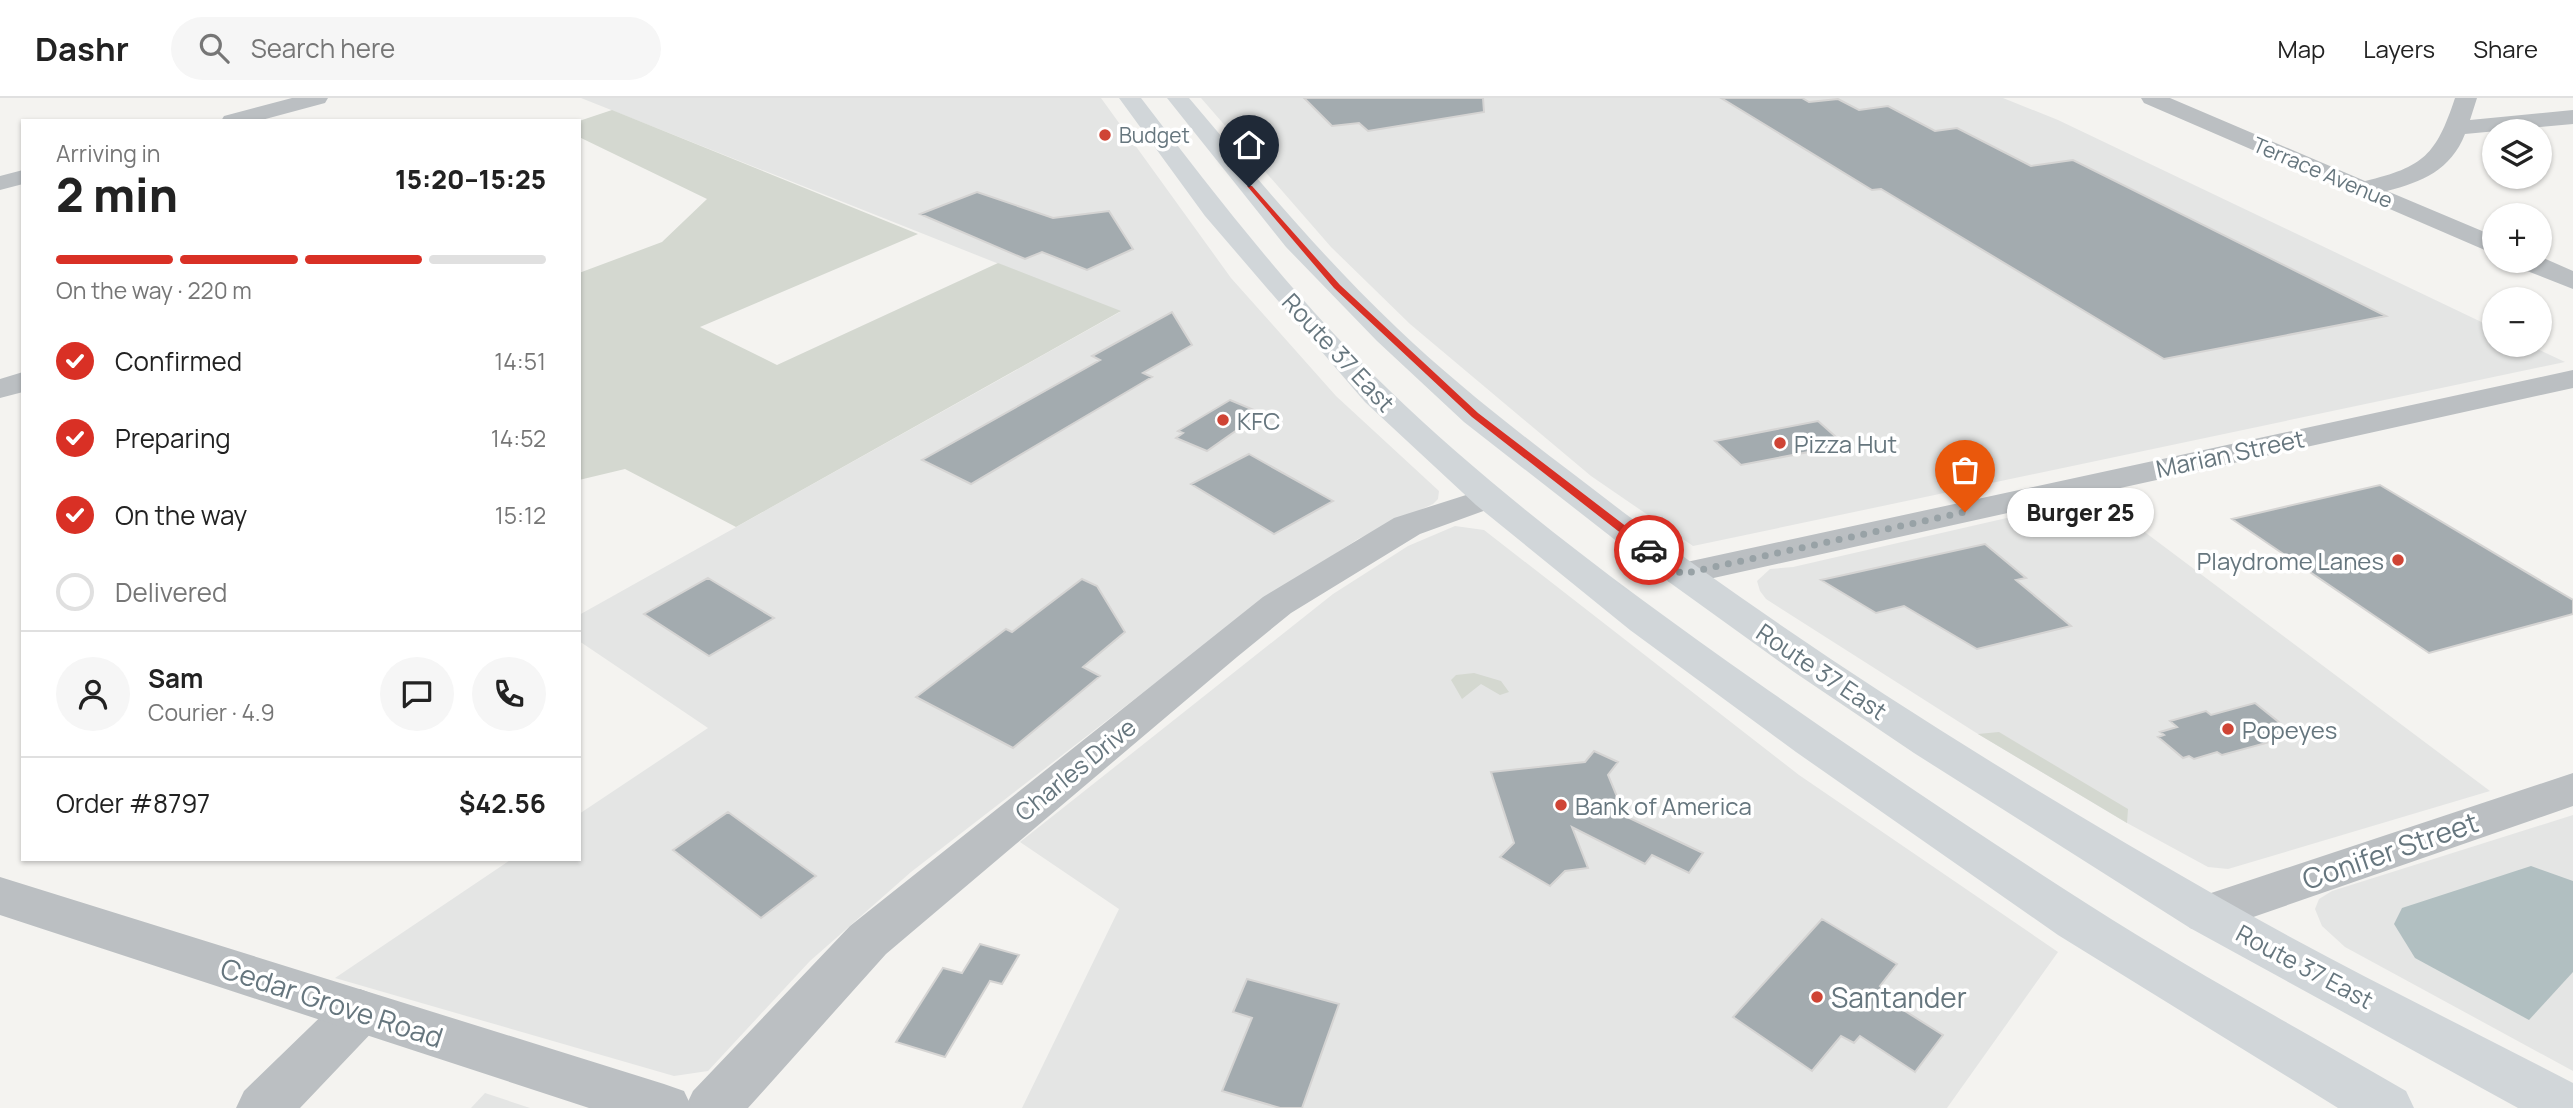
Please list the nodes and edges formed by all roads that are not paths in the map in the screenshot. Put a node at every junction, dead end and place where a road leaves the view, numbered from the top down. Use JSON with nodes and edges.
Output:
{"nodes":[{"id":1,"x":317,"y":98,"type":"edge"},
{"id":2,"x":1130,"y":98,"type":"edge"},
{"id":3,"x":1178,"y":98,"type":"edge"},
{"id":4,"x":2152,"y":98,"type":"edge"},
{"id":5,"x":2466,"y":98,"type":"edge"},
{"id":6,"x":2573,"y":117,"type":"edge"},
{"id":7,"x":239,"y":119,"type":"edge"},
{"id":8,"x":2457,"y":128,"type":"junction"},
{"id":9,"x":21,"y":178,"type":"edge"},
{"id":10,"x":0,"y":183,"type":"edge"},
{"id":11,"x":2364,"y":189,"type":"junction"},
{"id":12,"x":2482,"y":241,"type":"edge"},
{"id":13,"x":2552,"y":272,"type":"edge"},
{"id":14,"x":2573,"y":281,"type":"edge"},
{"id":15,"x":2573,"y":379,"type":"edge"},
{"id":16,"x":21,"y":382,"type":"edge"},
{"id":17,"x":0,"y":389,"type":"edge"},
{"id":18,"x":1488,"y":498,"type":"junction"},
{"id":19,"x":1682,"y":574,"type":"junction"},
{"id":20,"x":2573,"y":789,"type":"edge"},
{"id":21,"x":0,"y":896,"type":"edge"},
{"id":22,"x":2207,"y":914,"type":"junction"},
{"id":23,"x":360,"y":1012,"type":"junction"},
{"id":24,"x":264,"y":1108,"type":"edge"},
{"id":25,"x":664,"y":1108,"type":"edge"},
{"id":26,"x":713,"y":1108,"type":"edge"},
{"id":27,"x":2386,"y":1108,"type":"edge"},
{"id":28,"x":2569,"y":1108,"type":"edge"}],
"edges":[{"from":1,"to":7,"type":"street"},
{"from":2,"to":18,"type":"highway","name":"Route 37 East"},
{"from":3,"to":19,"type":"highway","name":"Route 37 East"},
{"from":4,"to":11,"type":"street","name":"Terrace Avenue"},
{"from":5,"to":8,"type":"street"},
{"from":6,"to":8,"type":"street"},
{"from":8,"to":11,"type":"street"},
{"from":9,"to":10,"type":"street"},
{"from":11,"to":12,"type":"street","name":"Terrace Avenue"},
{"from":13,"to":14,"type":"street"},
{"from":15,"to":19,"type":"street","name":"Marian Street"},
{"from":16,"to":17,"type":"street"},
{"from":18,"to":26,"type":"street","name":"Charles Drive"},
{"from":18,"to":27,"type":"highway","name":"Route 37 East"},
{"from":19,"to":22,"type":"highway","name":"Route 37 East"},
{"from":20,"to":22,"type":"street","name":"Conifer Street"},
{"from":21,"to":23,"type":"street","name":"Cedar Grove Road"},
{"from":22,"to":28,"type":"highway","name":"Route 37 East"},
{"from":23,"to":24,"type":"street"},
{"from":23,"to":25,"type":"street","name":"Cedar Grove Road"}]}
